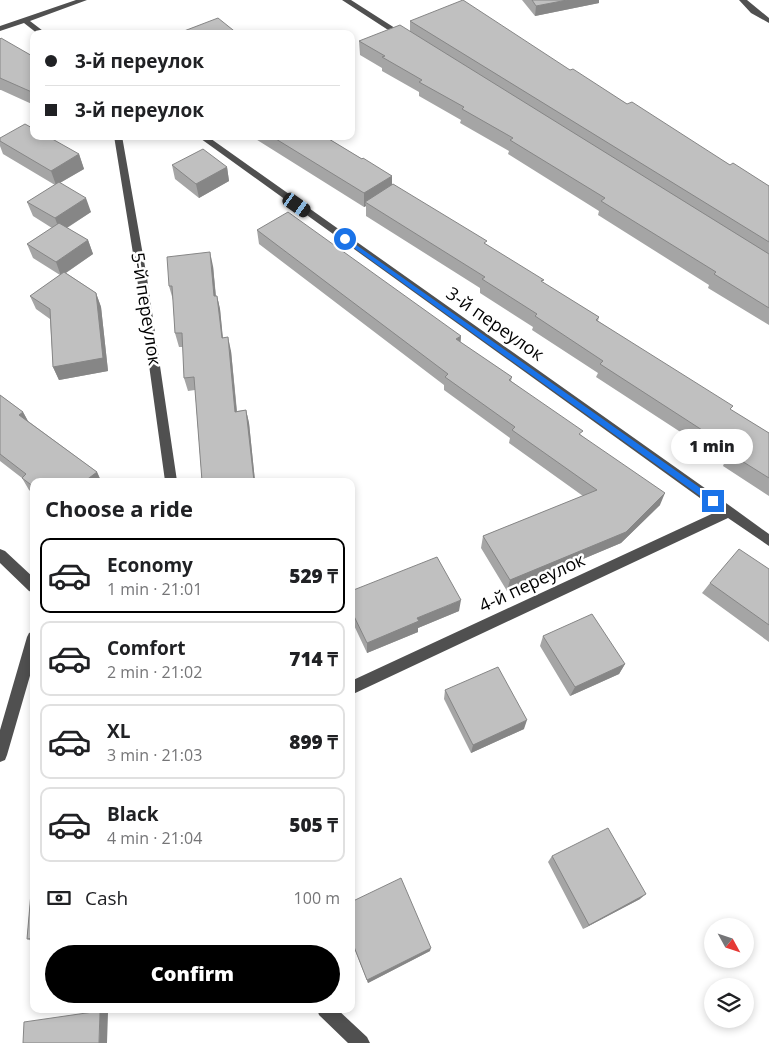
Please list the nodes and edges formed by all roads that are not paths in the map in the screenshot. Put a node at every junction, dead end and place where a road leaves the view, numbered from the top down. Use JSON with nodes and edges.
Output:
{"nodes":[{"id":1,"x":83,"y":0,"type":"edge"},
{"id":2,"x":346,"y":0,"type":"edge"},
{"id":3,"x":743,"y":0,"type":"edge"},
{"id":4,"x":24,"y":20,"type":"junction"},
{"id":5,"x":769,"y":21,"type":"edge"},
{"id":6,"x":0,"y":29,"type":"edge"},
{"id":7,"x":38,"y":30,"type":"edge"},
{"id":8,"x":412,"y":42,"type":"edge"},
{"id":9,"x":119,"y":140,"type":"edge"},
{"id":10,"x":207,"y":140,"type":"edge"},
{"id":11,"x":171,"y":478,"type":"edge"},
{"id":12,"x":729,"y":512,"type":"junction"},
{"id":13,"x":769,"y":541,"type":"edge"},
{"id":14,"x":0,"y":555,"type":"edge"},
{"id":15,"x":30,"y":583,"type":"edge"},
{"id":16,"x":30,"y":651,"type":"edge"},
{"id":17,"x":355,"y":686,"type":"edge"},
{"id":18,"x":0,"y":755,"type":"edge"},
{"id":19,"x":329,"y":1013,"type":"edge"},
{"id":20,"x":361,"y":1043,"type":"edge"}],
"edges":[{"from":1,"to":4,"type":"street"},
{"from":2,"to":8,"type":"street"},
{"from":3,"to":5,"type":"street"},
{"from":4,"to":6,"type":"street"},
{"from":4,"to":7,"type":"street"},
{"from":9,"to":11,"type":"street","name":"5-й переулок"},
{"from":10,"to":12,"type":"street","name":"3-й переулок"},
{"from":12,"to":13,"type":"street","name":"3-й переулок"},
{"from":12,"to":17,"type":"street","name":"4-й переулок"},
{"from":14,"to":15,"type":"street"},
{"from":16,"to":18,"type":"street"},
{"from":19,"to":20,"type":"street"}]}
